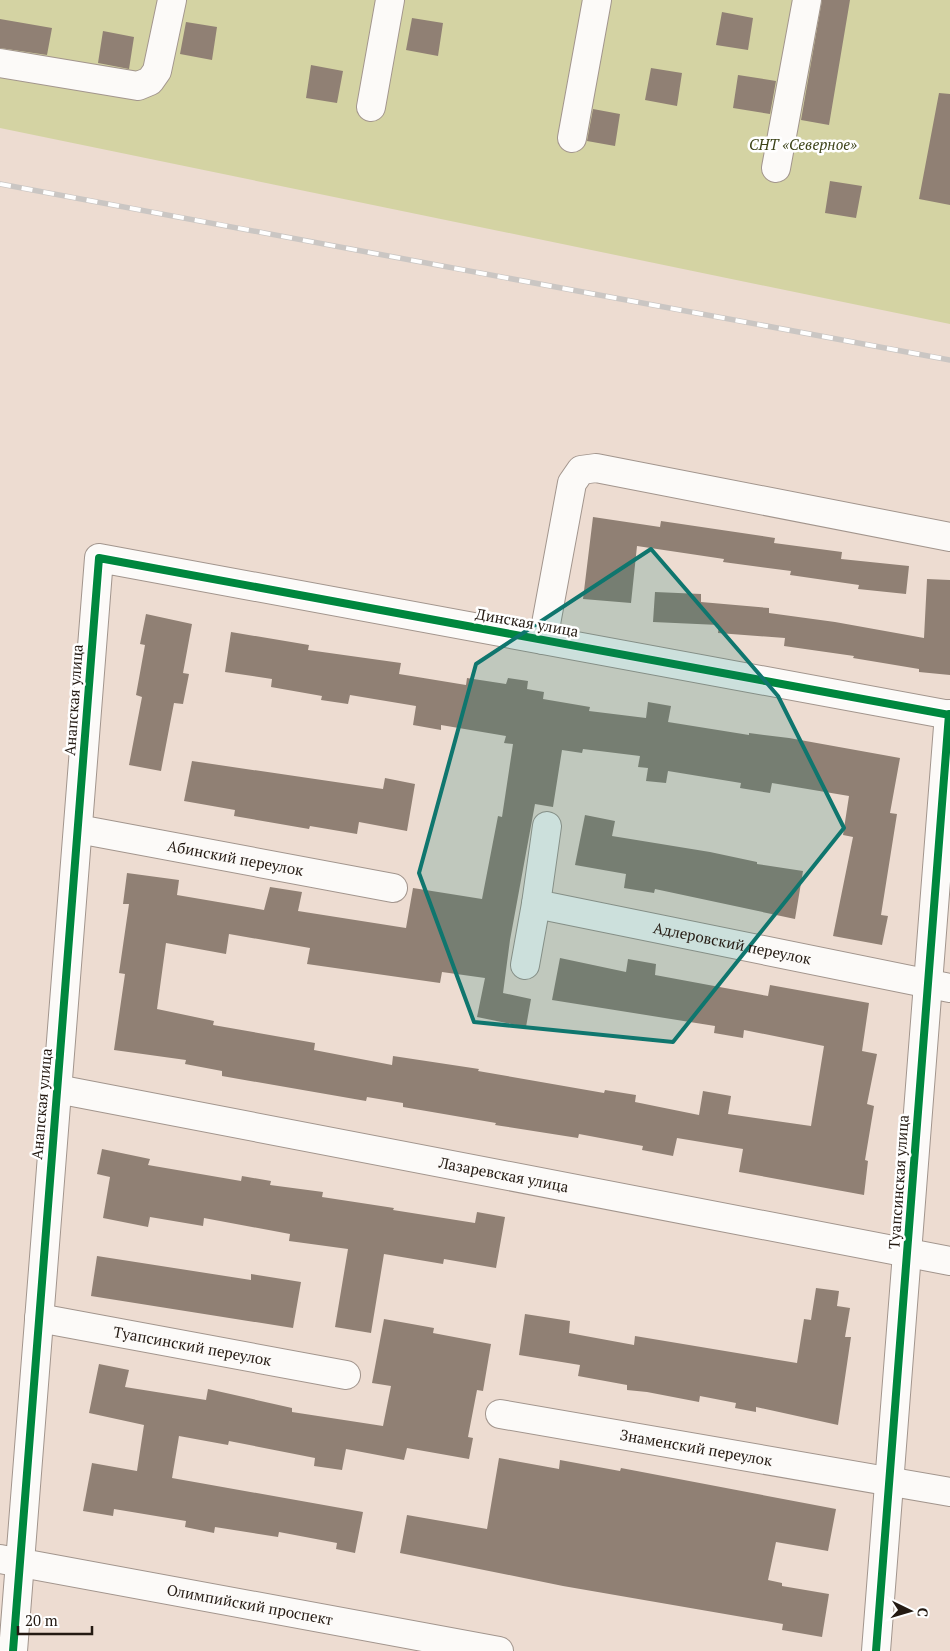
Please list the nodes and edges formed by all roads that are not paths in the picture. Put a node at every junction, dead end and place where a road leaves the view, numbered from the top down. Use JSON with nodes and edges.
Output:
{"nodes":[{"id":1,"x":172,"y":0,"type":"edge"},
{"id":2,"x":390,"y":0,"type":"edge"},
{"id":3,"x":598,"y":0,"type":"edge"},
{"id":4,"x":807,"y":0,"type":"edge"},
{"id":5,"x":0,"y":63,"type":"edge"},
{"id":6,"x":371,"y":107,"type":"dead end"},
{"id":7,"x":572,"y":138,"type":"dead end"},
{"id":8,"x":776,"y":168,"type":"dead end"},
{"id":9,"x":950,"y":537,"type":"edge"},
{"id":10,"x":99,"y":558,"type":"joint"},
{"id":11,"x":544,"y":640,"type":"junction"},
{"id":12,"x":949,"y":715,"type":"edge"},
{"id":13,"x":547,"y":826,"type":"dead end"},
{"id":14,"x":78,"y":829,"type":"junction"},
{"id":15,"x":393,"y":888,"type":"dead end"},
{"id":16,"x":536,"y":904,"type":"junction"},
{"id":17,"x":525,"y":965,"type":"dead end"},
{"id":18,"x":939,"y":986,"type":"edge"},
{"id":19,"x":57,"y":1089,"type":"junction"},
{"id":20,"x":907,"y":1253,"type":"junction"},
{"id":21,"x":950,"y":1262,"type":"edge"},
{"id":22,"x":39,"y":1318,"type":"junction"},
{"id":23,"x":346,"y":1375,"type":"dead end"},
{"id":24,"x":500,"y":1414,"type":"dead end"},
{"id":25,"x":890,"y":1481,"type":"junction"},
{"id":26,"x":950,"y":1492,"type":"edge"},
{"id":27,"x":10,"y":1560,"type":"edge"},
{"id":28,"x":13,"y":1651,"type":"edge"},
{"id":29,"x":500,"y":1651,"type":"edge"},
{"id":30,"x":876,"y":1651,"type":"edge"}],
"edges":[{"from":1,"to":5,"type":"street"},
{"from":2,"to":6,"type":"street"},
{"from":3,"to":7,"type":"street"},
{"from":4,"to":8,"type":"street"},
{"from":9,"to":11,"type":"street"},
{"from":10,"to":11,"type":"street","name":"Динская улица"},
{"from":10,"to":14,"type":"street","name":"Анапская улица"},
{"from":11,"to":12,"type":"street","name":"Динская улица"},
{"from":12,"to":18,"type":"street","name":"Туапсинская улица"},
{"from":13,"to":16,"type":"street"},
{"from":14,"to":15,"type":"street","name":"Абинский переулок"},
{"from":14,"to":19,"type":"street","name":"Анапская улица"},
{"from":16,"to":17,"type":"street"},
{"from":16,"to":18,"type":"street","name":"Адлеровский переулок"},
{"from":18,"to":20,"type":"street","name":"Туапсинская улица"},
{"from":19,"to":20,"type":"street","name":"Лазаревская улица"},
{"from":19,"to":22,"type":"street","name":"Анапская улица"},
{"from":20,"to":21,"type":"street","name":"Лазаревская улица"},
{"from":20,"to":25,"type":"street","name":"Туапсинская улица"},
{"from":22,"to":23,"type":"street","name":"Туапсинский переулок"},
{"from":22,"to":27,"type":"street","name":"Анапская улица"},
{"from":24,"to":25,"type":"street","name":"Знаменский переулок"},
{"from":25,"to":26,"type":"street","name":"Знаменский переулок"},
{"from":25,"to":30,"type":"street","name":"Туапсинская улица"},
{"from":27,"to":28,"type":"street","name":"Анапская улица"},
{"from":27,"to":29,"type":"street","name":"Олимпийский проспект"}]}
